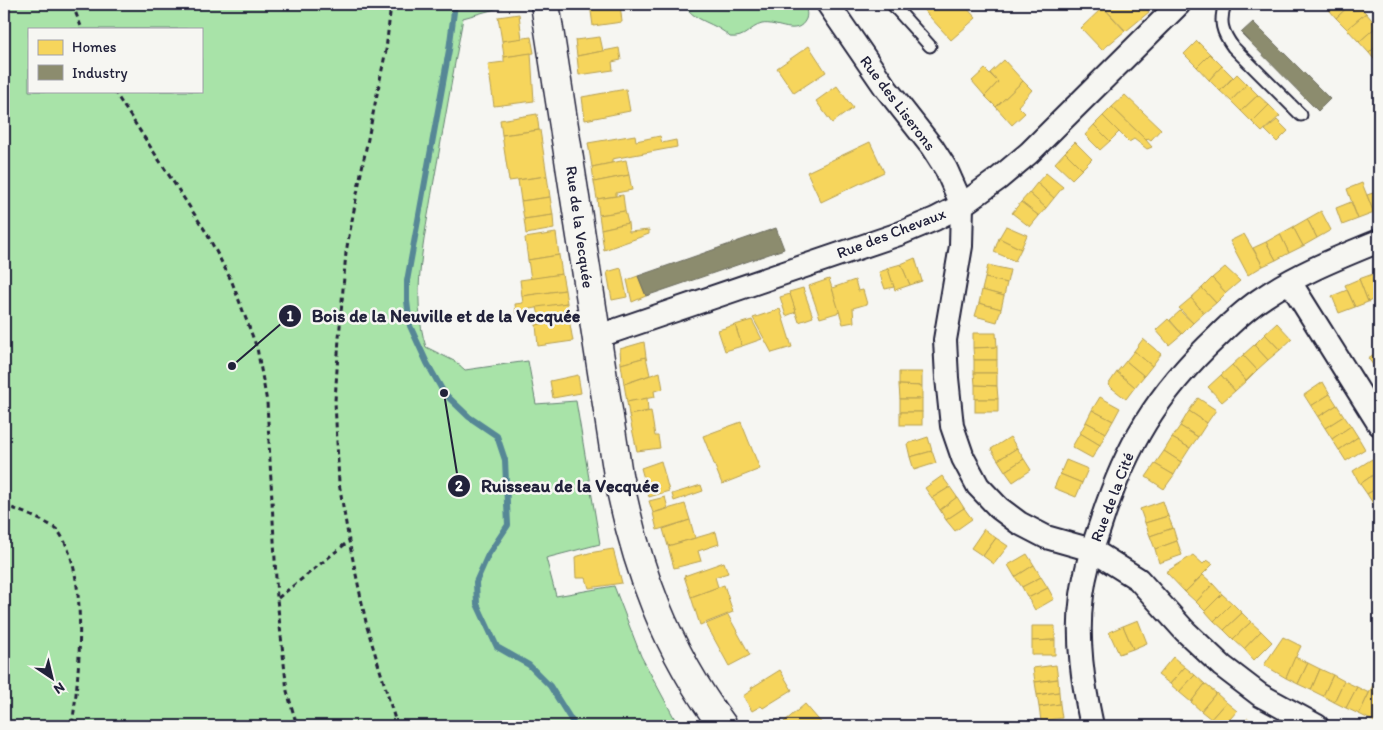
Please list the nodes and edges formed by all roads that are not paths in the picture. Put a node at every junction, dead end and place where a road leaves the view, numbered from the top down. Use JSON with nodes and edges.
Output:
{"nodes":[{"id":1,"x":545,"y":4,"type":"edge"},
{"id":2,"x":828,"y":4,"type":"edge"},
{"id":3,"x":892,"y":4,"type":"edge"},
{"id":4,"x":1179,"y":4,"type":"edge"},
{"id":5,"x":1225,"y":4,"type":"edge"},
{"id":6,"x":930,"y":46,"type":"dead end"},
{"id":7,"x":1301,"y":115,"type":"dead end"},
{"id":8,"x":962,"y":205,"type":"junction"},
{"id":9,"x":1379,"y":241,"type":"edge"},
{"id":10,"x":1290,"y":282,"type":"junction"},
{"id":11,"x":596,"y":337,"type":"junction"},
{"id":12,"x":1379,"y":424,"type":"edge"},
{"id":13,"x":1092,"y":550,"type":"junction"},
{"id":14,"x":723,"y":726,"type":"edge"},
{"id":15,"x":1092,"y":726,"type":"edge"},
{"id":16,"x":1317,"y":726,"type":"edge"}],
"edges":[{"from":1,"to":11,"type":"main road","name":"Rue de la Vecquée"},
{"from":2,"to":8,"type":"street","name":"Rue des Liserons"},
{"from":3,"to":6,"type":"lane"},
{"from":4,"to":8,"type":"street","name":"Rue des Chevaux"},
{"from":5,"to":7,"type":"lane"},
{"from":8,"to":11,"type":"street","name":"Rue des Chevaux"},
{"from":8,"to":13,"type":"street"},
{"from":9,"to":10,"type":"street","name":"Rue de la Cité"},
{"from":10,"to":12,"type":"street"},
{"from":10,"to":13,"type":"street","name":"Rue de la Cité"},
{"from":11,"to":14,"type":"main road","name":"Rue de la Vecquée"},
{"from":13,"to":15,"type":"street","name":"Rue de la Cité"},
{"from":13,"to":16,"type":"street"}]}
